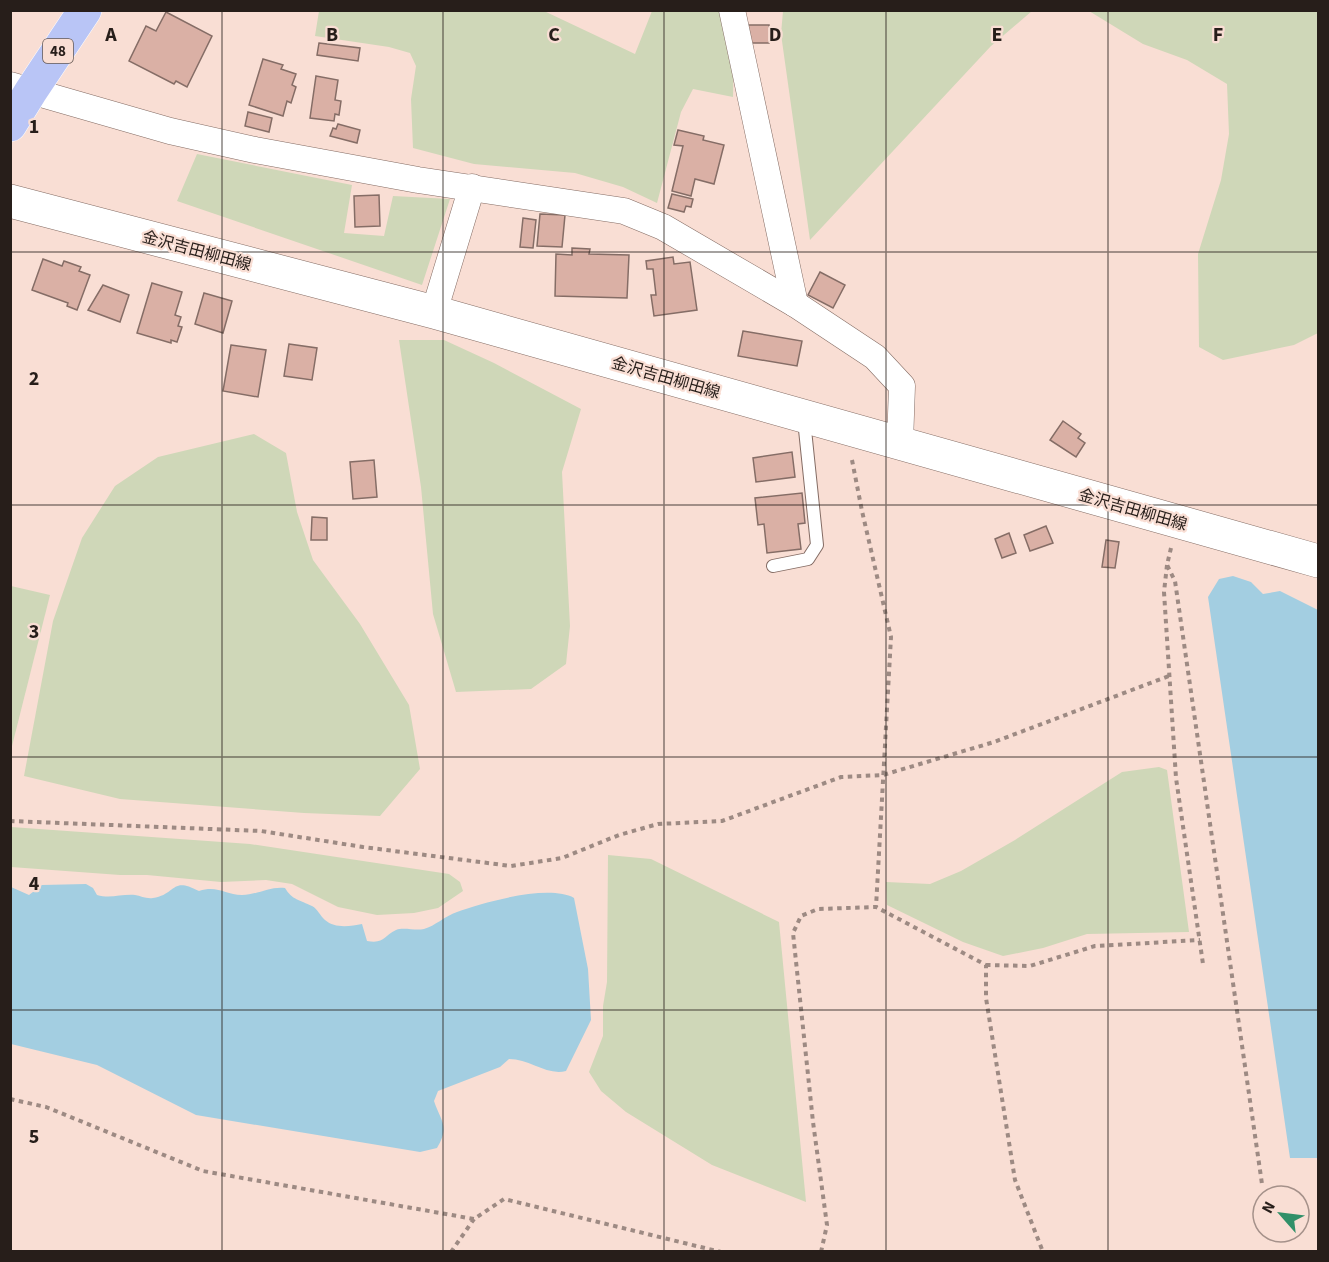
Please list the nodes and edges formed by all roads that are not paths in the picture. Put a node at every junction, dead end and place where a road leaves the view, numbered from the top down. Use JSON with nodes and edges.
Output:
{"nodes":[{"id":1,"x":85,"y":10,"type":"edge"},
{"id":2,"x":732,"y":10,"type":"edge"},
{"id":3,"x":21,"y":88,"type":"edge"},
{"id":4,"x":10,"y":125,"type":"edge"},
{"id":5,"x":472,"y":188,"type":"junction"},
{"id":6,"x":10,"y":201,"type":"edge"},
{"id":7,"x":795,"y":304,"type":"junction"},
{"id":8,"x":435,"y":312,"type":"junction"},
{"id":9,"x":804,"y":416,"type":"junction"},
{"id":10,"x":900,"y":442,"type":"junction"},
{"id":11,"x":1318,"y":561,"type":"edge"},
{"id":12,"x":773,"y":566,"type":"dead end"}],
"edges":[{"from":1,"to":3,"type":"main road","number":"48"},
{"from":2,"to":7,"type":"street"},
{"from":3,"to":4,"type":"main road","number":"48"},
{"from":3,"to":5,"type":"street"},
{"from":5,"to":7,"type":"street"},
{"from":5,"to":8,"type":"street"},
{"from":6,"to":8,"type":"main road","name":"金沢吉田柳田線"},
{"from":7,"to":10,"type":"street"},
{"from":8,"to":9,"type":"main road","name":"金沢吉田柳田線"},
{"from":9,"to":10,"type":"main road","name":"金沢吉田柳田線"},
{"from":9,"to":12,"type":"lane"},
{"from":10,"to":11,"type":"main road","name":"金沢吉田柳田線"}]}
